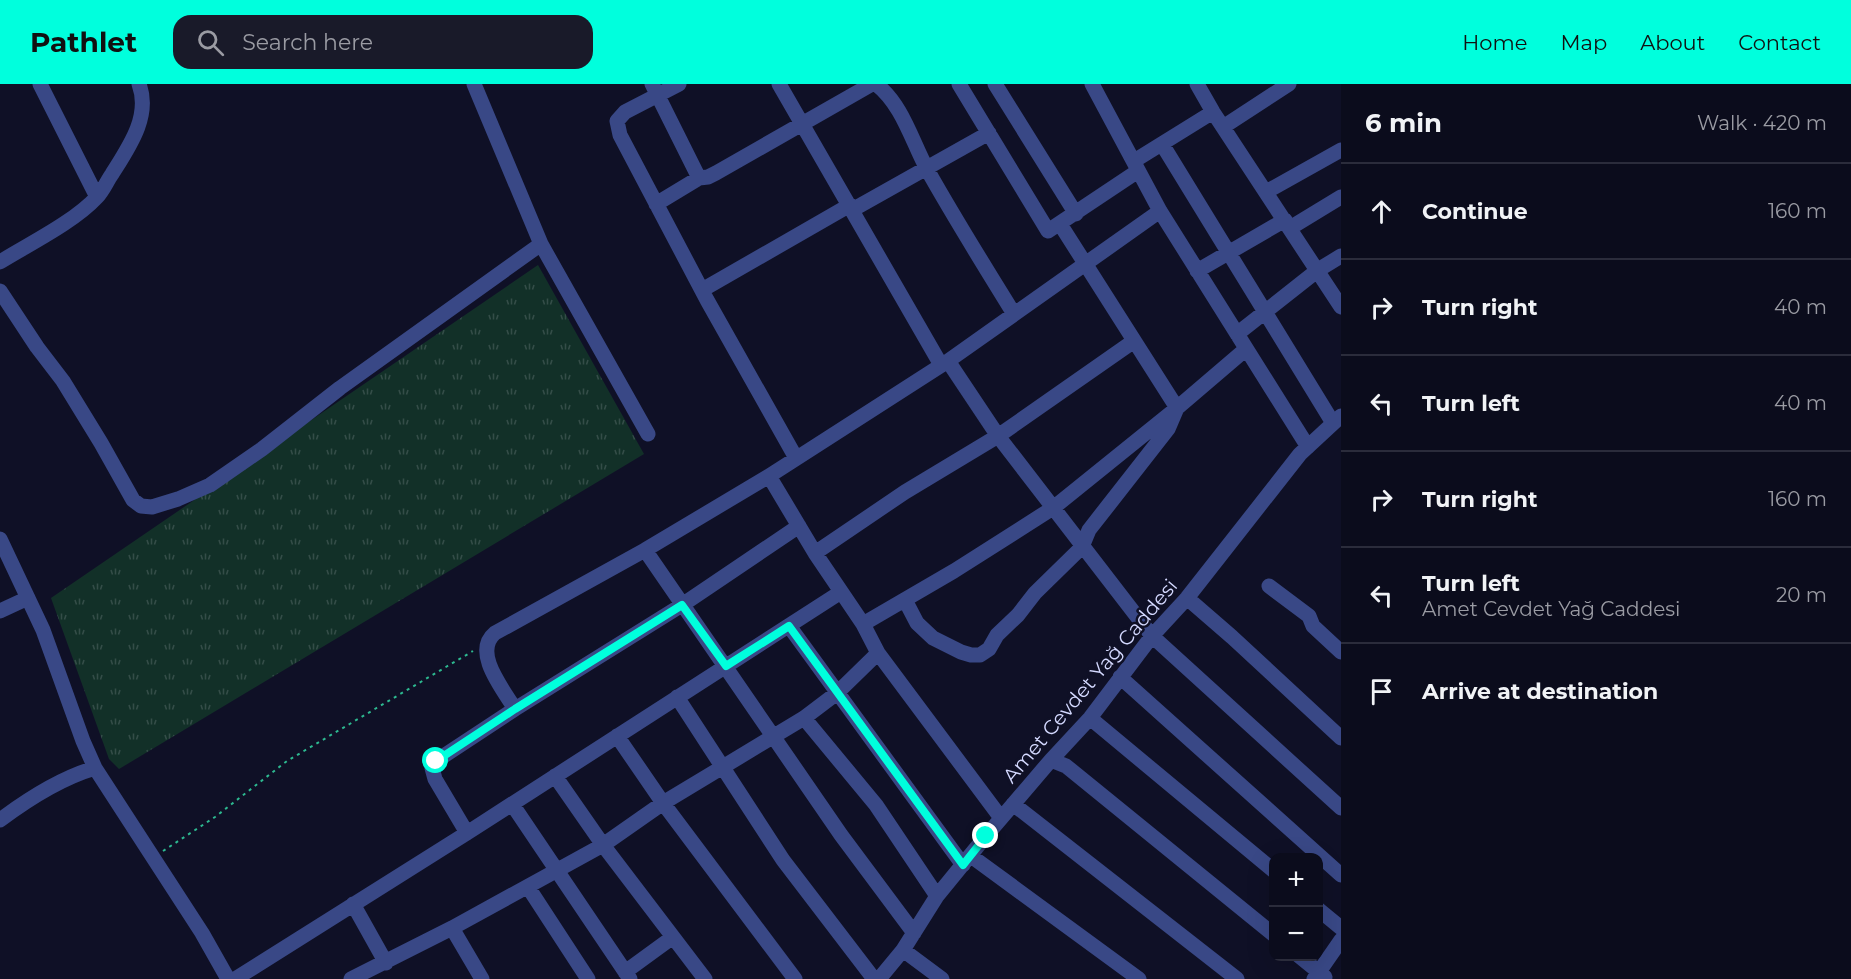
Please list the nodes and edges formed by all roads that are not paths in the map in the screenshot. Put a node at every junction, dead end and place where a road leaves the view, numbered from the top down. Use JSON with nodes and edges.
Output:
{"nodes":[{"id":1,"x":40,"y":84,"type":"edge"},
{"id":2,"x":139,"y":84,"type":"edge"},
{"id":3,"x":474,"y":84,"type":"edge"},
{"id":4,"x":679,"y":84,"type":"edge"},
{"id":5,"x":779,"y":84,"type":"edge"},
{"id":6,"x":872,"y":84,"type":"edge"},
{"id":7,"x":876,"y":84,"type":"edge"},
{"id":8,"x":959,"y":84,"type":"edge"},
{"id":9,"x":995,"y":84,"type":"edge"},
{"id":10,"x":1092,"y":84,"type":"edge"},
{"id":11,"x":1289,"y":84,"type":"edge"},
{"id":12,"x":1200,"y":85,"type":"edge"},
{"id":13,"x":655,"y":90,"type":"edge"},
{"id":14,"x":1213,"y":112,"type":"junction"},
{"id":15,"x":802,"y":122,"type":"junction"},
{"id":16,"x":1223,"y":127,"type":"junction"},
{"id":17,"x":989,"y":133,"type":"junction"},
{"id":18,"x":1162,"y":144,"type":"junction"},
{"id":19,"x":1341,"y":150,"type":"edge"},
{"id":20,"x":1136,"y":166,"type":"junction"},
{"id":21,"x":927,"y":168,"type":"junction"},
{"id":22,"x":699,"y":178,"type":"junction"},
{"id":23,"x":1266,"y":192,"type":"junction"},
{"id":24,"x":97,"y":197,"type":"junction"},
{"id":25,"x":1341,"y":197,"type":"edge"},
{"id":26,"x":656,"y":204,"type":"junction"},
{"id":27,"x":851,"y":207,"type":"junction"},
{"id":28,"x":1160,"y":211,"type":"junction"},
{"id":29,"x":1076,"y":213,"type":"junction"},
{"id":30,"x":1060,"y":224,"type":"junction"},
{"id":31,"x":1288,"y":224,"type":"junction"},
{"id":32,"x":541,"y":244,"type":"junction"},
{"id":33,"x":1228,"y":254,"type":"junction"},
{"id":34,"x":1341,"y":256,"type":"edge"},
{"id":35,"x":0,"y":262,"type":"edge"},
{"id":36,"x":1084,"y":264,"type":"junction"},
{"id":37,"x":1318,"y":270,"type":"junction"},
{"id":38,"x":1197,"y":271,"type":"junction"},
{"id":39,"x":702,"y":290,"type":"junction"},
{"id":40,"x":0,"y":291,"type":"edge"},
{"id":41,"x":1341,"y":308,"type":"edge"},
{"id":42,"x":1266,"y":312,"type":"junction"},
{"id":43,"x":1014,"y":314,"type":"junction"},
{"id":44,"x":1237,"y":334,"type":"junction"},
{"id":45,"x":1134,"y":341,"type":"junction"},
{"id":46,"x":1246,"y":349,"type":"junction"},
{"id":47,"x":945,"y":363,"type":"junction"},
{"id":48,"x":1177,"y":408,"type":"junction"},
{"id":49,"x":1337,"y":420,"type":"edge"},
{"id":50,"x":648,"y":434,"type":"dead end"},
{"id":51,"x":998,"y":436,"type":"junction"},
{"id":52,"x":1308,"y":447,"type":"junction"},
{"id":53,"x":796,"y":458,"type":"junction"},
{"id":54,"x":769,"y":476,"type":"junction"},
{"id":55,"x":1053,"y":507,"type":"junction"},
{"id":56,"x":799,"y":526,"type":"junction"},
{"id":57,"x":0,"y":539,"type":"edge"},
{"id":58,"x":1082,"y":547,"type":"junction"},
{"id":59,"x":645,"y":550,"type":"junction"},
{"id":60,"x":815,"y":553,"type":"junction"},
{"id":61,"x":1269,"y":586,"type":"dead end"},
{"id":62,"x":841,"y":592,"type":"junction"},
{"id":63,"x":28,"y":598,"type":"junction"},
{"id":64,"x":1187,"y":598,"type":"junction"},
{"id":65,"x":905,"y":600,"type":"junction"},
{"id":66,"x":682,"y":605,"type":"junction"},
{"id":67,"x":0,"y":611,"type":"edge"},
{"id":68,"x":863,"y":624,"type":"junction"},
{"id":69,"x":789,"y":626,"type":"junction"},
{"id":70,"x":1152,"y":636,"type":"junction"},
{"id":71,"x":1341,"y":652,"type":"edge"},
{"id":72,"x":878,"y":653,"type":"junction"},
{"id":73,"x":726,"y":666,"type":"junction"},
{"id":74,"x":1120,"y":677,"type":"junction"},
{"id":75,"x":837,"y":693,"type":"junction"},
{"id":76,"x":677,"y":697,"type":"junction"},
{"id":77,"x":515,"y":709,"type":"junction"},
{"id":78,"x":804,"y":718,"type":"junction"},
{"id":79,"x":1090,"y":718,"type":"junction"},
{"id":80,"x":617,"y":736,"type":"junction"},
{"id":81,"x":774,"y":736,"type":"junction"},
{"id":82,"x":1341,"y":738,"type":"edge"},
{"id":83,"x":1051,"y":760,"type":"junction"},
{"id":84,"x":723,"y":766,"type":"junction"},
{"id":85,"x":95,"y":768,"type":"junction"},
{"id":86,"x":555,"y":776,"type":"junction"},
{"id":87,"x":663,"y":803,"type":"junction"},
{"id":88,"x":512,"y":804,"type":"junction"},
{"id":89,"x":1013,"y":804,"type":"junction"},
{"id":90,"x":1341,"y":808,"type":"edge"},
{"id":91,"x":1001,"y":819,"type":"junction"},
{"id":92,"x":0,"y":820,"type":"edge"},
{"id":93,"x":467,"y":833,"type":"junction"},
{"id":94,"x":603,"y":845,"type":"junction"},
{"id":95,"x":967,"y":861,"type":"junction"},
{"id":96,"x":1269,"y":867,"type":"edge"},
{"id":97,"x":558,"y":870,"type":"junction"},
{"id":98,"x":1341,"y":875,"type":"edge"},
{"id":99,"x":528,"y":887,"type":"junction"},
{"id":100,"x":937,"y":896,"type":"junction"},
{"id":101,"x":353,"y":904,"type":"junction"},
{"id":102,"x":1323,"y":913,"type":"edge"},
{"id":103,"x":452,"y":928,"type":"junction"},
{"id":104,"x":1341,"y":928,"type":"edge"},
{"id":105,"x":1269,"y":931,"type":"edge"},
{"id":106,"x":914,"y":933,"type":"junction"},
{"id":107,"x":673,"y":937,"type":"junction"},
{"id":108,"x":1341,"y":940,"type":"edge"},
{"id":109,"x":903,"y":951,"type":"junction"},
{"id":110,"x":1303,"y":961,"type":"edge"},
{"id":111,"x":386,"y":963,"type":"junction"},
{"id":112,"x":627,"y":976,"type":"edge"},
{"id":113,"x":1320,"y":977,"type":"edge"},
{"id":114,"x":228,"y":979,"type":"edge"},
{"id":115,"x":235,"y":979,"type":"edge"},
{"id":116,"x":351,"y":979,"type":"edge"},
{"id":117,"x":482,"y":979,"type":"edge"},
{"id":118,"x":588,"y":979,"type":"edge"},
{"id":119,"x":705,"y":979,"type":"edge"},
{"id":120,"x":795,"y":979,"type":"edge"},
{"id":121,"x":876,"y":979,"type":"edge"},
{"id":122,"x":942,"y":979,"type":"edge"},
{"id":123,"x":1139,"y":979,"type":"edge"},
{"id":124,"x":1238,"y":979,"type":"edge"}],
"edges":[{"from":1,"to":24,"type":"street"},
{"from":2,"to":24,"type":"street"},
{"from":3,"to":32,"type":"street"},
{"from":4,"to":13,"type":"street"},
{"from":5,"to":15,"type":"street"},
{"from":6,"to":15,"type":"street"},
{"from":7,"to":21,"type":"street"},
{"from":8,"to":17,"type":"street"},
{"from":9,"to":29,"type":"street"},
{"from":10,"to":20,"type":"street"},
{"from":11,"to":16,"type":"street"},
{"from":12,"to":14,"type":"street"},
{"from":13,"to":22,"type":"street"},
{"from":13,"to":26,"type":"street"},
{"from":14,"to":16,"type":"street"},
{"from":14,"to":18,"type":"street"},
{"from":15,"to":22,"type":"street"},
{"from":15,"to":27,"type":"street"},
{"from":16,"to":23,"type":"street"},
{"from":17,"to":21,"type":"street"},
{"from":17,"to":30,"type":"street"},
{"from":18,"to":20,"type":"street"},
{"from":18,"to":33,"type":"street"},
{"from":19,"to":23,"type":"street"},
{"from":20,"to":28,"type":"street"},
{"from":20,"to":29,"type":"street"},
{"from":21,"to":27,"type":"street"},
{"from":21,"to":43,"type":"street"},
{"from":22,"to":26,"type":"street"},
{"from":23,"to":31,"type":"street"},
{"from":24,"to":35,"type":"street"},
{"from":25,"to":31,"type":"street"},
{"from":26,"to":39,"type":"street"},
{"from":27,"to":39,"type":"street"},
{"from":27,"to":47,"type":"street"},
{"from":28,"to":36,"type":"street"},
{"from":28,"to":38,"type":"street"},
{"from":29,"to":30,"type":"street"},
{"from":30,"to":36,"type":"street"},
{"from":31,"to":33,"type":"street"},
{"from":31,"to":37,"type":"street"},
{"from":32,"to":40,"type":"street"},
{"from":32,"to":50,"type":"street"},
{"from":33,"to":38,"type":"street"},
{"from":33,"to":42,"type":"street"},
{"from":34,"to":37,"type":"street"},
{"from":36,"to":43,"type":"street"},
{"from":36,"to":45,"type":"street"},
{"from":37,"to":41,"type":"street"},
{"from":37,"to":42,"type":"street"},
{"from":38,"to":44,"type":"street"},
{"from":39,"to":53,"type":"street"},
{"from":42,"to":44,"type":"street"},
{"from":42,"to":49,"type":"street"},
{"from":43,"to":47,"type":"street"},
{"from":44,"to":46,"type":"street"},
{"from":45,"to":48,"type":"street"},
{"from":45,"to":51,"type":"street"},
{"from":46,"to":48,"type":"street"},
{"from":46,"to":52,"type":"street"},
{"from":47,"to":51,"type":"street"},
{"from":47,"to":53,"type":"street"},
{"from":48,"to":55,"type":"street"},
{"from":48,"to":58,"type":"street"},
{"from":49,"to":52,"type":"street","name":"Amet Cevdet Yağ Caddesi"},
{"from":51,"to":55,"type":"street"},
{"from":51,"to":60,"type":"street"},
{"from":52,"to":64,"type":"street","name":"Amet Cevdet Yağ Caddesi"},
{"from":53,"to":54,"type":"street"},
{"from":54,"to":56,"type":"street"},
{"from":54,"to":59,"type":"street"},
{"from":55,"to":58,"type":"street"},
{"from":55,"to":65,"type":"street"},
{"from":56,"to":60,"type":"street"},
{"from":56,"to":66,"type":"street"},
{"from":57,"to":63,"type":"street"},
{"from":58,"to":65,"type":"street"},
{"from":58,"to":70,"type":"street"},
{"from":59,"to":66,"type":"street"},
{"from":59,"to":77,"type":"street"},
{"from":60,"to":62,"type":"street"},
{"from":61,"to":71,"type":"street"},
{"from":62,"to":68,"type":"street"},
{"from":62,"to":69,"type":"street"},
{"from":63,"to":67,"type":"street"},
{"from":63,"to":85,"type":"street"},
{"from":64,"to":70,"type":"street","name":"Amet Cevdet Yağ Caddesi"},
{"from":64,"to":82,"type":"street"},
{"from":65,"to":68,"type":"street"},
{"from":66,"to":73,"type":"street"},
{"from":66,"to":77,"type":"street"},
{"from":68,"to":72,"type":"street"},
{"from":69,"to":73,"type":"street"},
{"from":69,"to":75,"type":"street"},
{"from":70,"to":74,"type":"street","name":"Amet Cevdet Yağ Caddesi"},
{"from":70,"to":90,"type":"street"},
{"from":72,"to":75,"type":"street"},
{"from":72,"to":91,"type":"street"},
{"from":73,"to":76,"type":"street"},
{"from":73,"to":81,"type":"street"},
{"from":74,"to":79,"type":"street","name":"Amet Cevdet Yağ Caddesi"},
{"from":74,"to":98,"type":"street"},
{"from":75,"to":78,"type":"street"},
{"from":75,"to":95,"type":"street"},
{"from":76,"to":80,"type":"street"},
{"from":76,"to":84,"type":"street"},
{"from":77,"to":93,"type":"street"},
{"from":78,"to":81,"type":"street"},
{"from":78,"to":100,"type":"street"},
{"from":79,"to":83,"type":"street","name":"Amet Cevdet Yağ Caddesi"},
{"from":79,"to":96,"type":"street"},
{"from":80,"to":86,"type":"street"},
{"from":80,"to":87,"type":"street"},
{"from":81,"to":84,"type":"street"},
{"from":81,"to":106,"type":"street"},
{"from":83,"to":89,"type":"street","name":"Amet Cevdet Yağ Caddesi"},
{"from":83,"to":105,"type":"street"},
{"from":84,"to":87,"type":"street"},
{"from":84,"to":121,"type":"street"},
{"from":85,"to":92,"type":"street"},
{"from":85,"to":114,"type":"street"},
{"from":86,"to":88,"type":"street"},
{"from":86,"to":94,"type":"street"},
{"from":87,"to":94,"type":"street"},
{"from":87,"to":120,"type":"street"},
{"from":88,"to":93,"type":"street"},
{"from":88,"to":97,"type":"street"},
{"from":89,"to":91,"type":"street","name":"Amet Cevdet Yağ Caddesi"},
{"from":89,"to":124,"type":"street"},
{"from":91,"to":95,"type":"street","name":"Amet Cevdet Yağ Caddesi"},
{"from":93,"to":101,"type":"street"},
{"from":94,"to":97,"type":"street"},
{"from":94,"to":107,"type":"street"},
{"from":95,"to":100,"type":"street","name":"Amet Cevdet Yağ Caddesi"},
{"from":95,"to":123,"type":"street"},
{"from":97,"to":99,"type":"street"},
{"from":97,"to":112,"type":"street"},
{"from":99,"to":103,"type":"street"},
{"from":99,"to":118,"type":"street"},
{"from":100,"to":106,"type":"street","name":"Amet Cevdet Yağ Caddesi"},
{"from":101,"to":111,"type":"street"},
{"from":101,"to":115,"type":"street"},
{"from":102,"to":104,"type":"street"},
{"from":103,"to":111,"type":"street"},
{"from":103,"to":117,"type":"street"},
{"from":106,"to":109,"type":"street","name":"Amet Cevdet Yağ Caddesi"},
{"from":107,"to":112,"type":"street"},
{"from":107,"to":119,"type":"street"},
{"from":108,"to":113,"type":"street"},
{"from":109,"to":121,"type":"street","name":"Amet Cevdet Yağ Caddesi"},
{"from":109,"to":122,"type":"street"},
{"from":110,"to":113,"type":"street"},
{"from":111,"to":116,"type":"street"}]}
